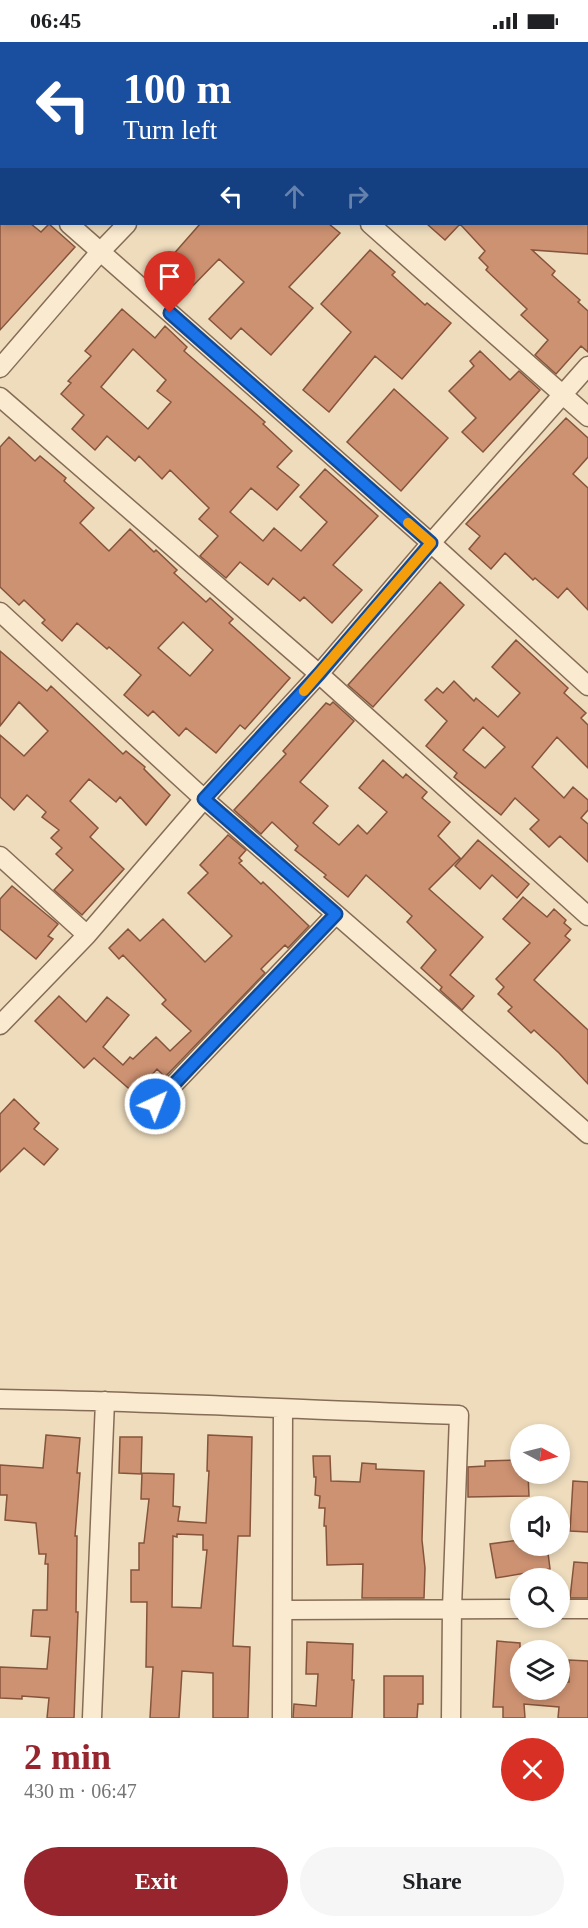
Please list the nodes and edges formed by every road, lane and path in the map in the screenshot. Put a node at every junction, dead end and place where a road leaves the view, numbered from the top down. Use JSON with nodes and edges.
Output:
{"nodes":[{"id":1,"x":70,"y":225,"type":"edge"},
{"id":2,"x":126,"y":225,"type":"edge"},
{"id":3,"x":371,"y":225,"type":"edge"},
{"id":4,"x":100,"y":252,"type":"junction"},
{"id":5,"x":588,"y":366,"type":"edge"},
{"id":6,"x":0,"y":368,"type":"edge"},
{"id":7,"x":563,"y":395,"type":"junction"},
{"id":8,"x":0,"y":397,"type":"edge"},
{"id":9,"x":588,"y":417,"type":"edge"},
{"id":10,"x":431,"y":543,"type":"junction"},
{"id":11,"x":0,"y":612,"type":"edge"},
{"id":12,"x":319,"y":674,"type":"junction"},
{"id":13,"x":588,"y":686,"type":"edge"},
{"id":14,"x":204,"y":799,"type":"junction"},
{"id":15,"x":0,"y":856,"type":"edge"},
{"id":16,"x":336,"y":914,"type":"junction"},
{"id":17,"x":588,"y":916,"type":"edge"},
{"id":18,"x":87,"y":935,"type":"junction"},
{"id":19,"x":2,"y":1019,"type":"edge"},
{"id":20,"x":155,"y":1104,"type":"dead end"},
{"id":21,"x":588,"y":1134,"type":"edge"},
{"id":22,"x":0,"y":1399,"type":"edge"},
{"id":23,"x":105,"y":1401,"type":"junction"},
{"id":24,"x":283,"y":1409,"type":"junction"},
{"id":25,"x":452,"y":1608,"type":"junction"},
{"id":26,"x":510,"y":1609,"type":"edge"},
{"id":27,"x":570,"y":1609,"type":"edge"},
{"id":28,"x":588,"y":1609,"type":"edge"},
{"id":29,"x":284,"y":1610,"type":"junction"},
{"id":30,"x":92,"y":1718,"type":"edge"},
{"id":31,"x":282,"y":1718,"type":"edge"},
{"id":32,"x":451,"y":1718,"type":"edge"}],
"edges":[{"from":1,"to":4,"type":"street"},
{"from":2,"to":4,"type":"street"},
{"from":3,"to":7,"type":"street"},
{"from":4,"to":6,"type":"street"},
{"from":4,"to":10,"type":"street"},
{"from":5,"to":7,"type":"street"},
{"from":7,"to":9,"type":"street"},
{"from":7,"to":10,"type":"street"},
{"from":8,"to":12,"type":"street"},
{"from":10,"to":12,"type":"street"},
{"from":10,"to":13,"type":"street"},
{"from":11,"to":14,"type":"street"},
{"from":12,"to":14,"type":"street"},
{"from":12,"to":17,"type":"street"},
{"from":14,"to":16,"type":"street"},
{"from":14,"to":18,"type":"street"},
{"from":15,"to":18,"type":"street"},
{"from":16,"to":20,"type":"street"},
{"from":16,"to":21,"type":"street"},
{"from":18,"to":19,"type":"street"},
{"from":22,"to":23,"type":"street"},
{"from":23,"to":24,"type":"street"},
{"from":23,"to":30,"type":"street"},
{"from":24,"to":25,"type":"street"},
{"from":24,"to":29,"type":"street"},
{"from":25,"to":26,"type":"street"},
{"from":25,"to":29,"type":"street"},
{"from":25,"to":32,"type":"street"},
{"from":27,"to":28,"type":"street"},
{"from":29,"to":31,"type":"street"}]}
